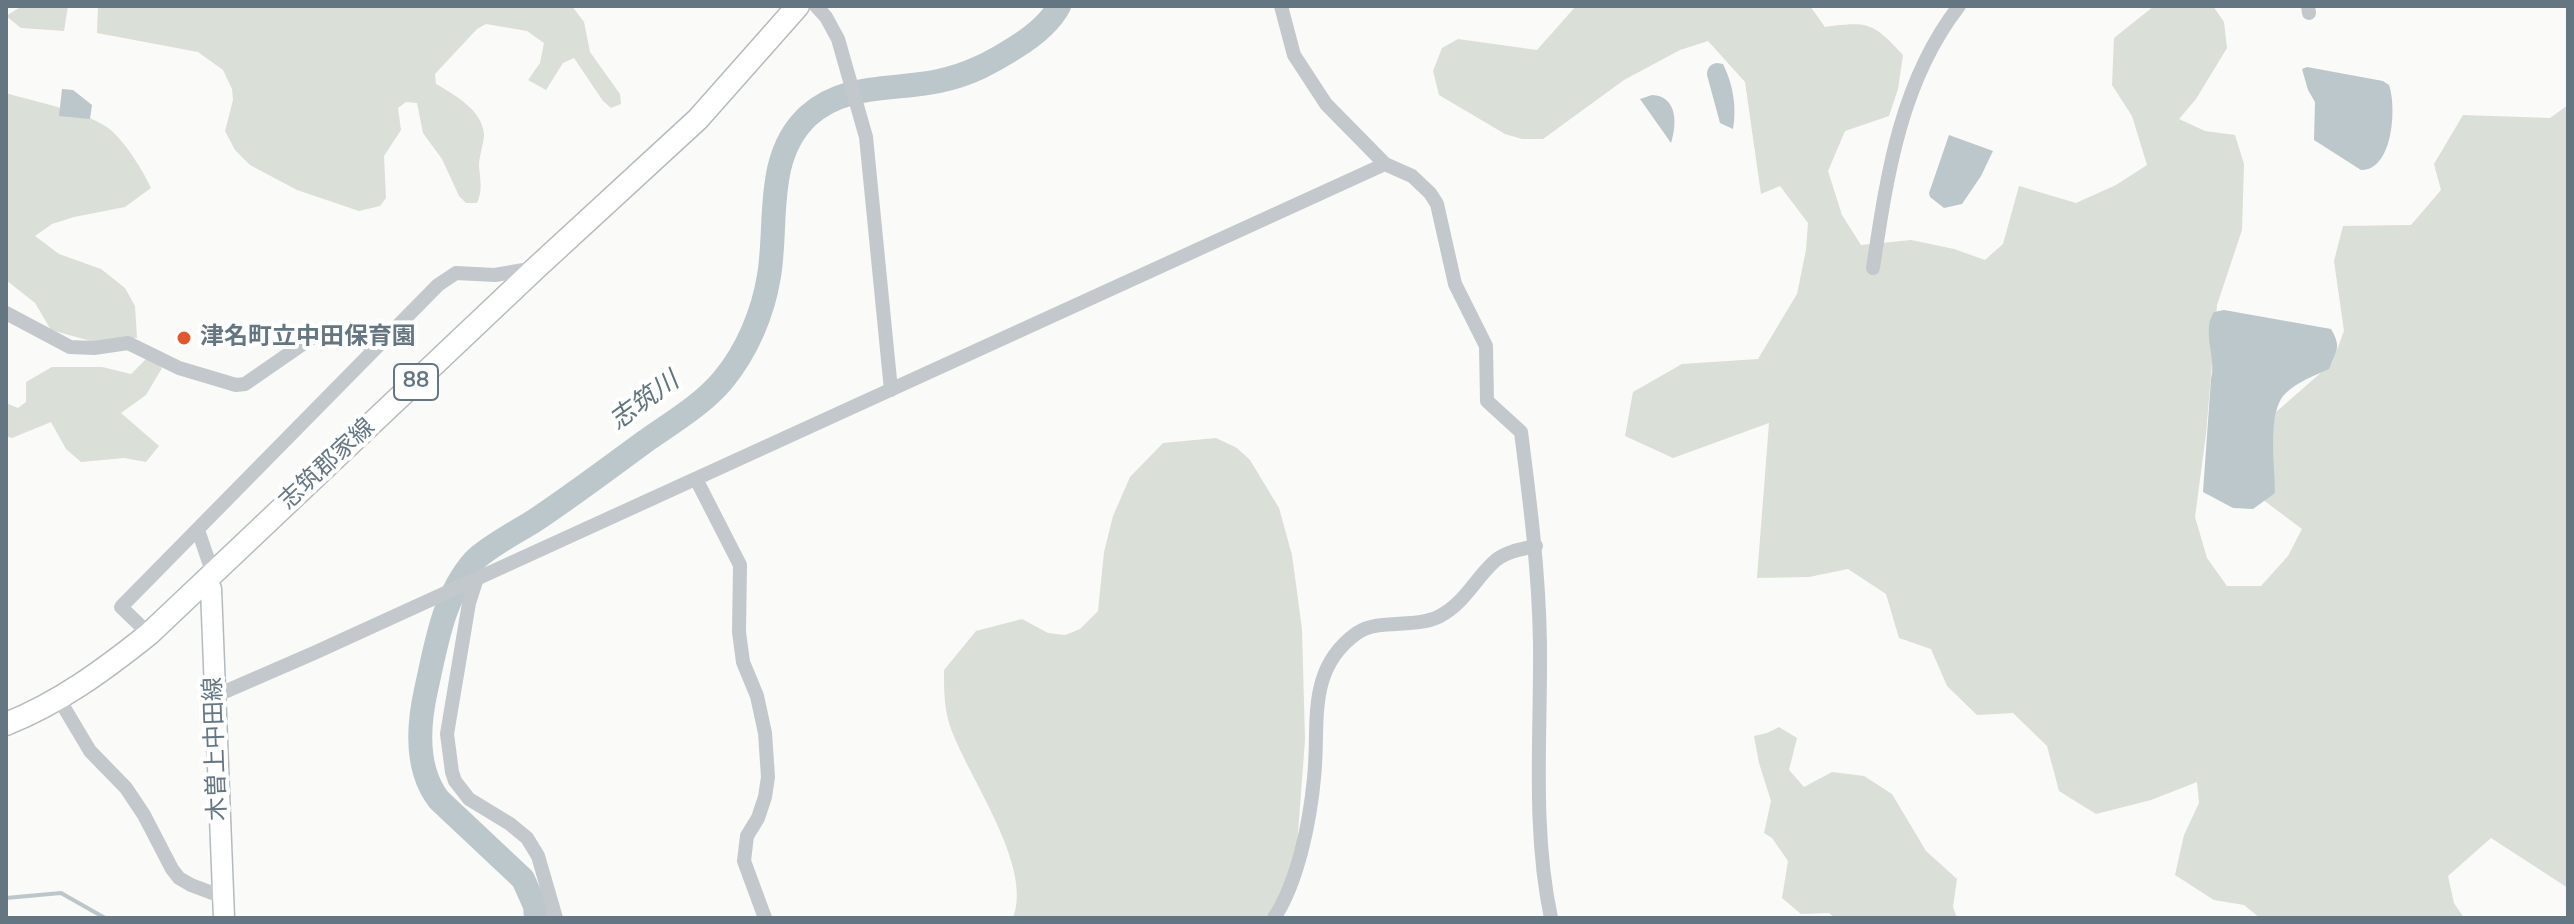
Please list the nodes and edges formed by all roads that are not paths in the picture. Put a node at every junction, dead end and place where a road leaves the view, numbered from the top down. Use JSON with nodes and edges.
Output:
{"nodes":[{"id":1,"x":798,"y":6,"type":"edge"},
{"id":2,"x":816,"y":6,"type":"edge"},
{"id":3,"x":1281,"y":6,"type":"edge"},
{"id":4,"x":1959,"y":6,"type":"edge"},
{"id":5,"x":1385,"y":164,"type":"junction"},
{"id":6,"x":536,"y":268,"type":"junction"},
{"id":7,"x":1873,"y":268,"type":"dead end"},
{"id":8,"x":6,"y":313,"type":"edge"},
{"id":9,"x":376,"y":345,"type":"junction"},
{"id":10,"x":891,"y":390,"type":"junction"},
{"id":11,"x":696,"y":479,"type":"junction"},
{"id":12,"x":198,"y":530,"type":"junction"},
{"id":13,"x":1536,"y":546,"type":"junction"},
{"id":14,"x":210,"y":577,"type":"junction"},
{"id":15,"x":476,"y":579,"type":"junction"},
{"id":16,"x":149,"y":634,"type":"junction"},
{"id":17,"x":215,"y":696,"type":"junction"},
{"id":18,"x":59,"y":699,"type":"junction"},
{"id":19,"x":6,"y":724,"type":"edge"},
{"id":20,"x":223,"y":897,"type":"junction"},
{"id":21,"x":224,"y":918,"type":"edge"},
{"id":22,"x":556,"y":918,"type":"edge"},
{"id":23,"x":765,"y":918,"type":"edge"},
{"id":24,"x":1274,"y":918,"type":"edge"},
{"id":25,"x":1551,"y":918,"type":"edge"}],
"edges":[{"from":1,"to":6,"type":"main road","name":"志筑郡家線","number":"88"},
{"from":2,"to":10,"type":"street"},
{"from":3,"to":5,"type":"street"},
{"from":4,"to":7,"type":"street"},
{"from":5,"to":10,"type":"street"},
{"from":5,"to":13,"type":"street"},
{"from":6,"to":9,"type":"street"},
{"from":6,"to":14,"type":"main road","name":"志筑郡家線","number":"88"},
{"from":8,"to":9,"type":"street"},
{"from":9,"to":12,"type":"street"},
{"from":10,"to":11,"type":"street"},
{"from":11,"to":15,"type":"street"},
{"from":11,"to":23,"type":"street"},
{"from":12,"to":14,"type":"street"},
{"from":12,"to":16,"type":"street"},
{"from":13,"to":24,"type":"street"},
{"from":13,"to":25,"type":"street"},
{"from":14,"to":16,"type":"main road","name":"志筑郡家線","number":"88"},
{"from":14,"to":17,"type":"main road","name":"木曽上中田線"},
{"from":15,"to":17,"type":"street"},
{"from":15,"to":22,"type":"street"},
{"from":16,"to":18,"type":"main road","name":"志筑郡家線","number":"88"},
{"from":17,"to":20,"type":"main road","name":"木曽上中田線"},
{"from":18,"to":19,"type":"main road","name":"志筑郡家線","number":"88"},
{"from":18,"to":20,"type":"street"},
{"from":20,"to":21,"type":"main road","name":"木曽上中田線"}]}
